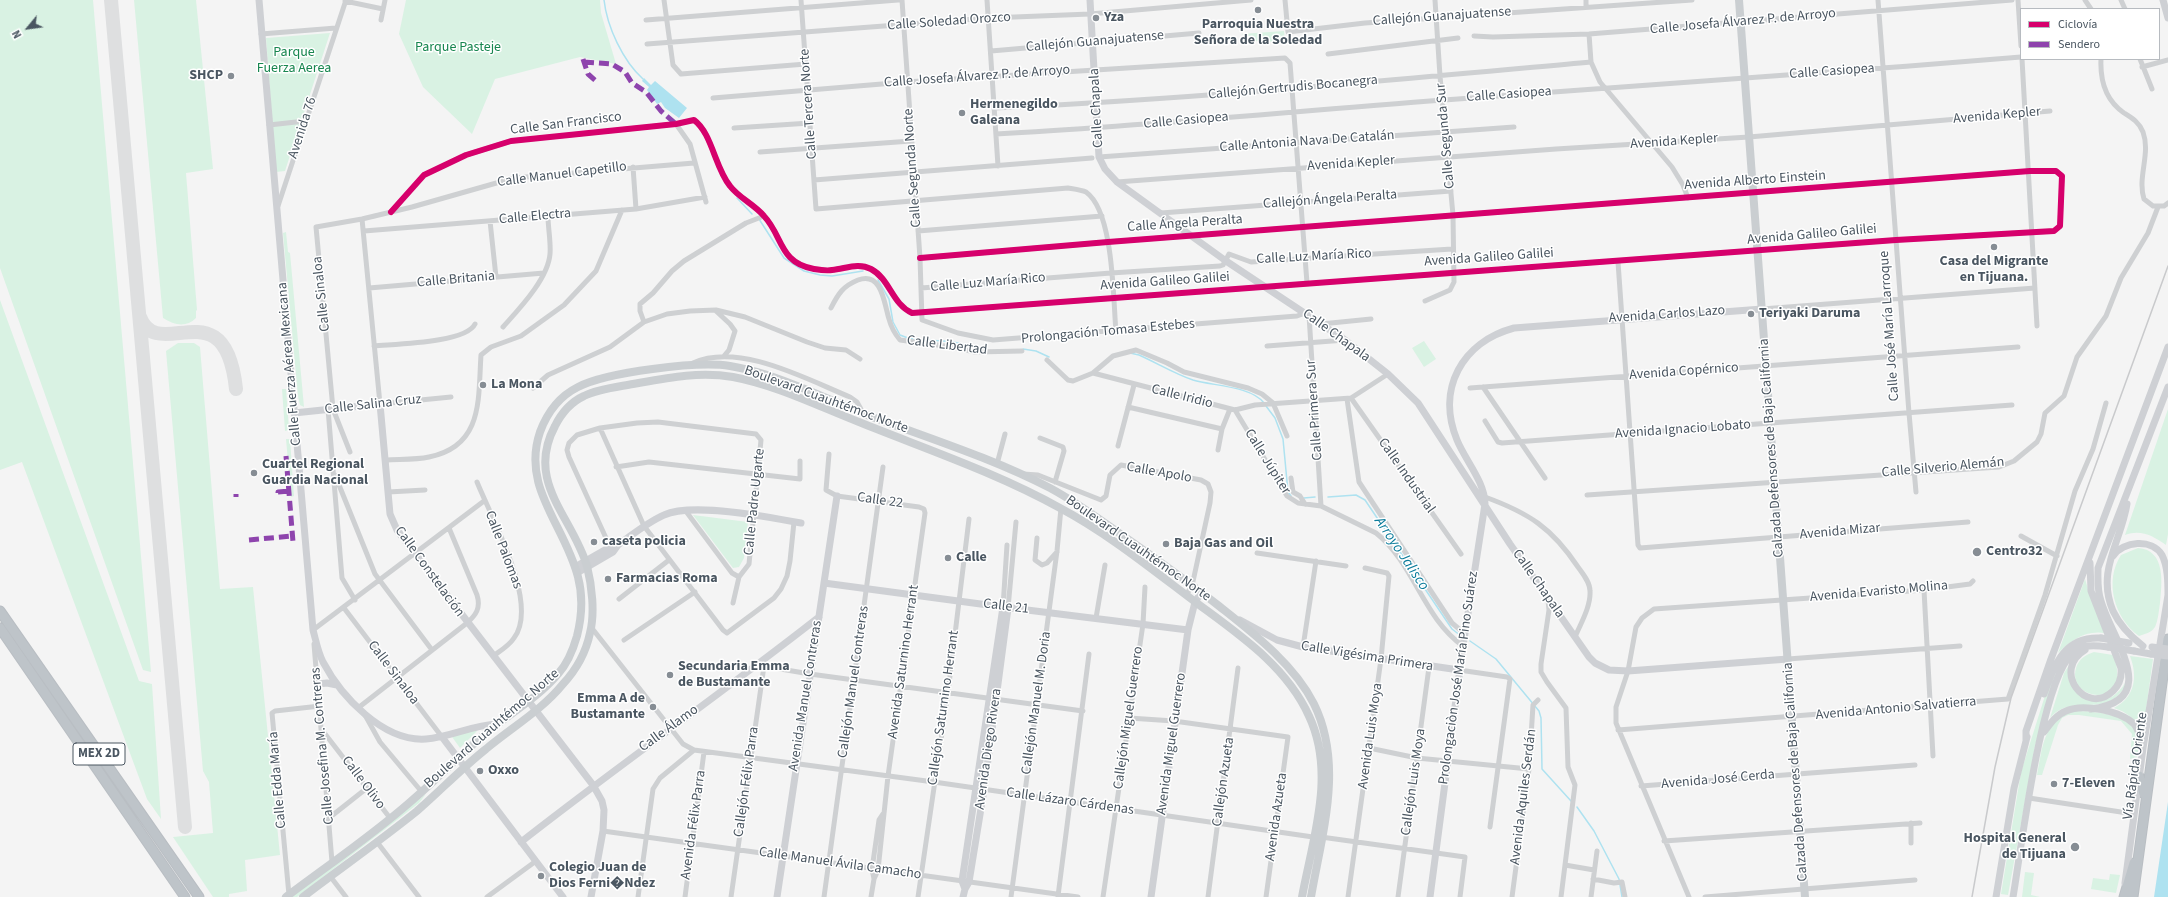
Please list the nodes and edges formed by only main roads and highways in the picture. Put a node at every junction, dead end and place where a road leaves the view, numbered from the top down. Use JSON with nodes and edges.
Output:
{"nodes":[{"id":1,"x":259,"y":0,"type":"edge"},
{"id":2,"x":1090,"y":0,"type":"edge"},
{"id":3,"x":1739,"y":0,"type":"edge"},
{"id":4,"x":2163,"y":0,"type":"edge"},
{"id":5,"x":2168,"y":18,"type":"edge"},
{"id":6,"x":1762,"y":309,"type":"junction"},
{"id":7,"x":2168,"y":347,"type":"edge"},
{"id":8,"x":2168,"y":387,"type":"edge"},
{"id":9,"x":380,"y":404,"type":"joint"},
{"id":10,"x":294,"y":413,"type":"junction"},
{"id":11,"x":2129,"y":489,"type":"junction"},
{"id":12,"x":837,"y":496,"type":"road end"},
{"id":13,"x":1485,"y":500,"type":"junction"},
{"id":14,"x":801,"y":523,"type":"dead end"},
{"id":15,"x":611,"y":549,"type":"junction"},
{"id":16,"x":2090,"y":557,"type":"junction"},
{"id":17,"x":2111,"y":560,"type":"junction"},
{"id":18,"x":586,"y":564,"type":"junction"},
{"id":19,"x":576,"y":570,"type":"junction"},
{"id":20,"x":824,"y":583,"type":"junction"},
{"id":21,"x":1202,"y":593,"type":"junction"},
{"id":22,"x":2168,"y":595,"type":"edge"},
{"id":23,"x":1195,"y":602,"type":"junction"},
{"id":24,"x":1005,"y":608,"type":"junction"},
{"id":25,"x":0,"y":611,"type":"edge"},
{"id":26,"x":1232,"y":616,"type":"junction"},
{"id":27,"x":819,"y":617,"type":"junction"},
{"id":28,"x":0,"y":628,"type":"edge"},
{"id":29,"x":1188,"y":630,"type":"junction"},
{"id":30,"x":2168,"y":639,"type":"edge"},
{"id":31,"x":2105,"y":646,"type":"junction"},
{"id":32,"x":2143,"y":646,"type":"junction"},
{"id":33,"x":2168,"y":649,"type":"edge"},
{"id":34,"x":2151,"y":650,"type":"junction"},
{"id":35,"x":2168,"y":656,"type":"edge"},
{"id":36,"x":1788,"y":659,"type":"junction"},
{"id":37,"x":1459,"y":670,"type":"junction"},
{"id":38,"x":318,"y":684,"type":"road end"},
{"id":39,"x":337,"y":685,"type":"junction"},
{"id":40,"x":992,"y":699,"type":"junction"},
{"id":41,"x":528,"y":701,"type":"junction"},
{"id":42,"x":2091,"y":709,"type":"junction"},
{"id":43,"x":535,"y":710,"type":"junction"},
{"id":44,"x":497,"y":724,"type":"junction"},
{"id":45,"x":2042,"y":734,"type":"junction"},
{"id":46,"x":442,"y":737,"type":"junction"},
{"id":47,"x":2026,"y":740,"type":"junction"},
{"id":48,"x":2143,"y":748,"type":"junction"},
{"id":49,"x":458,"y":758,"type":"junction"},
{"id":50,"x":465,"y":766,"type":"junction"},
{"id":51,"x":2139,"y":776,"type":"junction"},
{"id":52,"x":593,"y":785,"type":"junction"},
{"id":53,"x":2145,"y":800,"type":"junction"},
{"id":54,"x":149,"y":825,"type":"junction"},
{"id":55,"x":1317,"y":837,"type":"junction"},
{"id":56,"x":521,"y":842,"type":"junction"},
{"id":57,"x":2140,"y":844,"type":"junction"},
{"id":58,"x":966,"y":881,"type":"junction"},
{"id":59,"x":558,"y":890,"type":"junction"},
{"id":60,"x":1805,"y":893,"type":"edge"},
{"id":61,"x":288,"y":896,"type":"edge"},
{"id":62,"x":186,"y":897,"type":"edge"},
{"id":63,"x":195,"y":897,"type":"edge"},
{"id":64,"x":199,"y":897,"type":"edge"},
{"id":65,"x":303,"y":897,"type":"edge"},
{"id":66,"x":554,"y":897,"type":"edge"},
{"id":67,"x":563,"y":897,"type":"edge"},
{"id":68,"x":591,"y":897,"type":"edge"},
{"id":69,"x":777,"y":897,"type":"edge"},
{"id":70,"x":964,"y":897,"type":"edge"},
{"id":71,"x":1150,"y":897,"type":"edge"},
{"id":72,"x":1302,"y":897,"type":"edge"},
{"id":73,"x":1311,"y":897,"type":"edge"},
{"id":74,"x":1430,"y":897,"type":"edge"},
{"id":75,"x":1996,"y":897,"type":"edge"},
{"id":76,"x":2013,"y":897,"type":"edge"},
{"id":77,"x":2123,"y":897,"type":"edge"},
{"id":78,"x":2133,"y":897,"type":"edge"}],
"edges":[{"from":1,"to":10,"type":"main road","name":"Calle Fuerza Aérea Mexicana"},
{"from":2,"to":13,"type":"main road","name":"Calle Chapala"},
{"from":3,"to":6,"type":"main road","name":"Calzada Defensores de Baja California"},
{"from":4,"to":5,"type":"main road"},
{"from":6,"to":13,"type":"main road","name":"Avenida Carlos Lazo"},
{"from":6,"to":36,"type":"main road","name":"Calzada Defensores de Baja California"},
{"from":7,"to":16,"type":"main road"},
{"from":8,"to":11,"type":"main road"},
{"from":9,"to":10,"type":"main road","name":"Calle Salina Cruz"},
{"from":9,"to":41,"type":"main road","name":"Calle Constelación"},
{"from":10,"to":39,"type":"main road","name":"Calle Fuerza Aérea Mexicana"},
{"from":11,"to":17,"type":"main road"},
{"from":11,"to":42,"type":"main road"},
{"from":12,"to":20,"type":"main road","name":"Avenida Manuel Contreras"},
{"from":13,"to":36,"type":"main road","name":"Calle Chapala"},
{"from":13,"to":37,"type":"main road","name":"Prolongaciòn José María Pino Suárez"},
{"from":14,"to":15,"type":"main road"},
{"from":15,"to":18,"type":"main road"},
{"from":15,"to":18,"type":"main road"},
{"from":16,"to":31,"type":"main road"},
{"from":16,"to":47,"type":"main road"},
{"from":17,"to":22,"type":"main road"},
{"from":17,"to":32,"type":"main road"},
{"from":18,"to":19,"type":"main road"},
{"from":18,"to":23,"type":"main road","name":"Boulevard Cuauhtémoc Norte"},
{"from":18,"to":43,"type":"main road","name":"Boulevard Cuauhtémoc Norte"},
{"from":19,"to":21,"type":"main road","name":"Boulevard Cuauhtémoc Norte"},
{"from":19,"to":41,"type":"main road","name":"Boulevard Cuauhtémoc Norte"},
{"from":20,"to":24,"type":"main road","name":"Calle 21"},
{"from":20,"to":27,"type":"main road","name":"Avenida Manuel Contreras"},
{"from":21,"to":23,"type":"main road","name":"Avenida Miguel Guerrero"},
{"from":21,"to":26,"type":"main road","name":"Boulevard Cuauhtémoc Norte"},
{"from":22,"to":48,"type":"main road"},
{"from":23,"to":29,"type":"main road","name":"Avenida Miguel Guerrero"},
{"from":23,"to":55,"type":"main road","name":"Boulevard Cuauhtémoc Norte"},
{"from":24,"to":29,"type":"main road","name":"Calle 21"},
{"from":24,"to":40,"type":"main road","name":"Avenida Diego Rivera"},
{"from":25,"to":54,"type":"highway","number":"MEX 2D"},
{"from":26,"to":37,"type":"main road","name":"Calle Vigésima Primera"},
{"from":26,"to":55,"type":"main road","name":"Boulevard Cuauhtémoc Norte"},
{"from":27,"to":52,"type":"main road","name":"Calle Álamo"},
{"from":27,"to":69,"type":"main road","name":"Avenida Manuel Contreras"},
{"from":28,"to":62,"type":"highway","number":"MEX 2D"},
{"from":29,"to":71,"type":"main road","name":"Avenida Miguel Guerrero"},
{"from":30,"to":53,"type":"highway","name":"Vía Rápida Oriente"},
{"from":31,"to":34,"type":"main road","bridge":true},
{"from":31,"to":45,"type":"main road"},
{"from":32,"to":34,"type":"main road"},
{"from":32,"to":47,"type":"main road","bridge":true},
{"from":33,"to":34,"type":"main road","bridge":true},
{"from":34,"to":35,"type":"main road","bridge":true},
{"from":36,"to":60,"type":"main road","name":"Calzada Defensores de Baja California"},
{"from":37,"to":74,"type":"main road","name":"Prolongaciòn José María Pino Suárez"},
{"from":38,"to":39,"type":"main road"},
{"from":39,"to":46,"type":"main road","name":"Calle Fuerza Aérea Mexicana"},
{"from":40,"to":58,"type":"main road","name":"Avenida Diego Rivera"},
{"from":40,"to":58,"type":"main road","name":"Avenida Diego Rivera"},
{"from":41,"to":43,"type":"main road","name":"Calle Constelación"},
{"from":41,"to":44,"type":"main road","name":"Boulevard Cuauhtémoc Norte"},
{"from":42,"to":45,"type":"main road"},
{"from":42,"to":48,"type":"main road"},
{"from":43,"to":50,"type":"main road","name":"Boulevard Cuauhtémoc Norte"},
{"from":43,"to":52,"type":"main road","name":"Calle Constelación"},
{"from":44,"to":46,"type":"main road","name":"Calle Fuerza Aérea Mexicana"},
{"from":44,"to":49,"type":"main road","name":"Boulevard Cuauhtémoc Norte"},
{"from":45,"to":76,"type":"main road"},
{"from":46,"to":49,"type":"main road"},
{"from":47,"to":75,"type":"main road"},
{"from":48,"to":51,"type":"main road"},
{"from":49,"to":50,"type":"main road"},
{"from":49,"to":61,"type":"main road","name":"Boulevard Cuauhtémoc Norte"},
{"from":50,"to":56,"type":"main road"},
{"from":50,"to":65,"type":"main road","name":"Boulevard Cuauhtémoc Norte"},
{"from":51,"to":53,"type":"highway"},
{"from":51,"to":77,"type":"main road"},
{"from":52,"to":56,"type":"main road","name":"Calle Álamo"},
{"from":52,"to":68,"type":"main road","name":"Calle Constelación"},
{"from":53,"to":57,"type":"highway","name":"Vía Rápida Oriente"},
{"from":54,"to":63,"type":"highway"},
{"from":54,"to":64,"type":"highway","number":"MEX 2D"},
{"from":55,"to":72,"type":"main road","name":"Boulevard Cuauhtémoc Norte"},
{"from":55,"to":73,"type":"main road","name":"Boulevard Cuauhtémoc Norte"},
{"from":56,"to":59,"type":"main road"},
{"from":57,"to":77,"type":"highway"},
{"from":57,"to":78,"type":"highway","name":"Vía Rápida Oriente"},
{"from":58,"to":70,"type":"main road","name":"Avenida Diego Rivera"},
{"from":59,"to":66,"type":"main road"},
{"from":59,"to":67,"type":"main road"}]}
